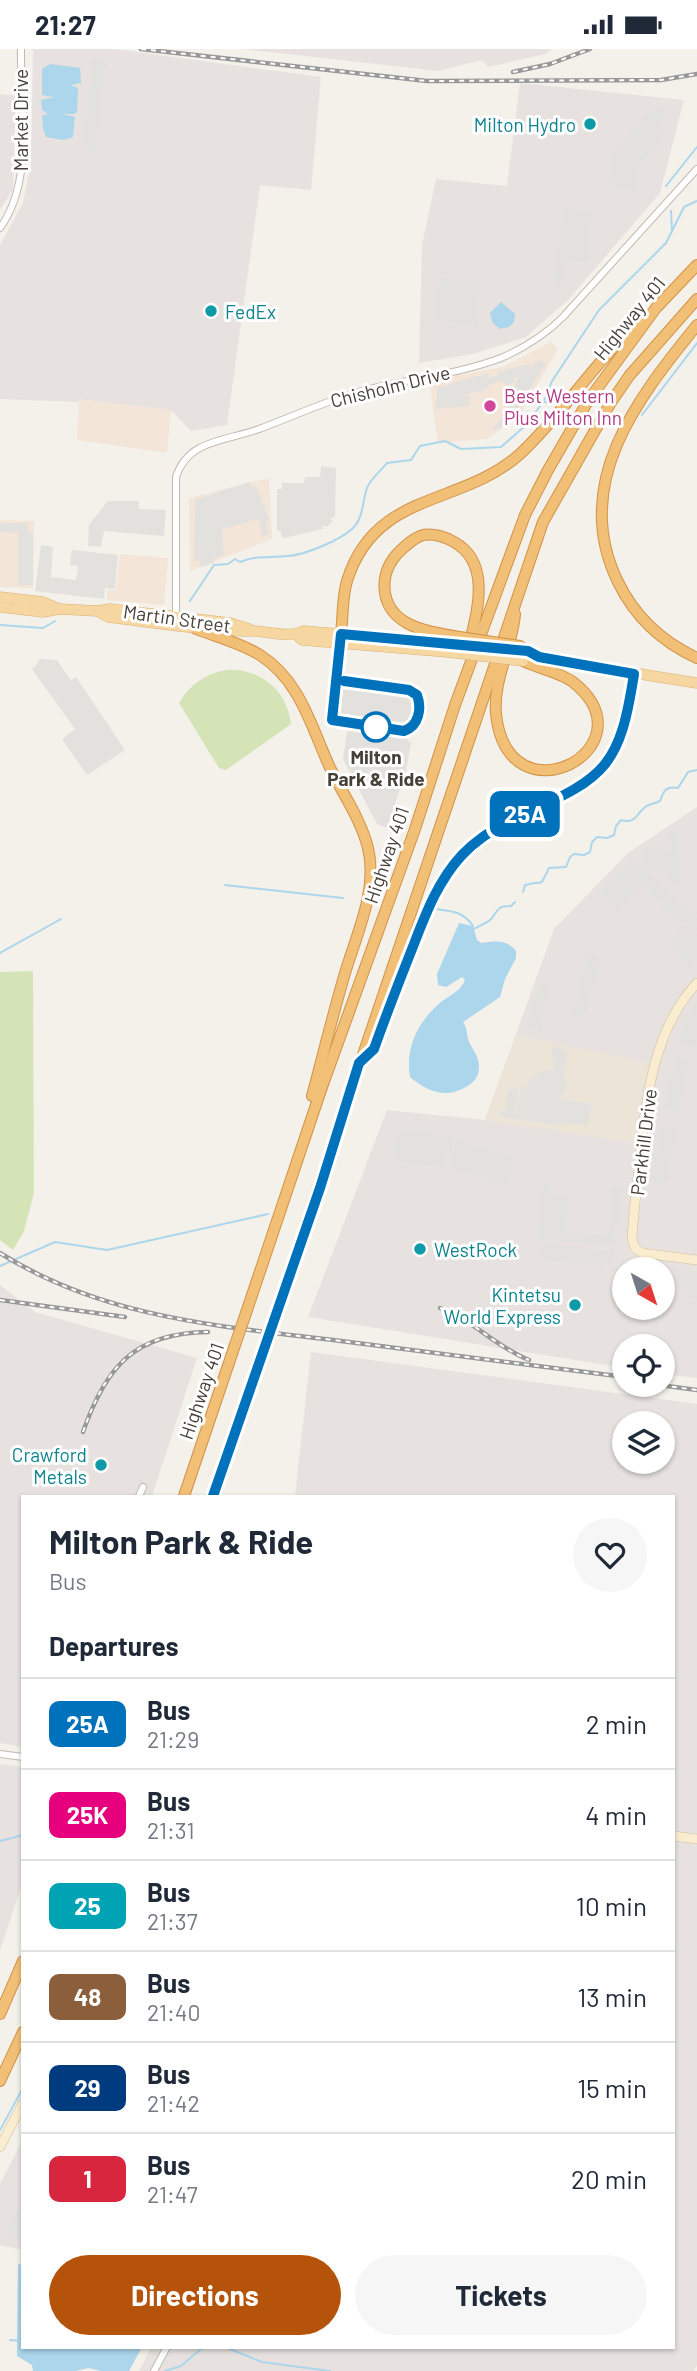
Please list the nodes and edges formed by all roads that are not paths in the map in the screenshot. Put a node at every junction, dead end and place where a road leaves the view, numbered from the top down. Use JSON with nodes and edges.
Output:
{"nodes":[{"id":1,"x":20,"y":49,"type":"edge"},
{"id":2,"x":697,"y":169,"type":"edge"},
{"id":3,"x":0,"y":228,"type":"edge"},
{"id":4,"x":697,"y":265,"type":"edge"},
{"id":5,"x":697,"y":299,"type":"edge"},
{"id":6,"x":656,"y":308,"type":"junction"},
{"id":7,"x":697,"y":325,"type":"edge"},
{"id":8,"x":0,"y":597,"type":"edge"},
{"id":9,"x":516,"y":597,"type":"junction"},
{"id":10,"x":0,"y":607,"type":"edge"},
{"id":11,"x":60,"y":609,"type":"junction"},
{"id":12,"x":176,"y":621,"type":"junction"},
{"id":13,"x":195,"y":629,"type":"junction"},
{"id":14,"x":256,"y":631,"type":"junction"},
{"id":15,"x":341,"y":634,"type":"junction"},
{"id":16,"x":296,"y":635,"type":"junction"},
{"id":17,"x":451,"y":644,"type":"junction"},
{"id":18,"x":526,"y":656,"type":"junction"},
{"id":19,"x":697,"y":658,"type":"edge"},
{"id":20,"x":634,"y":674,"type":"junction"},
{"id":21,"x":697,"y":683,"type":"edge"},
{"id":22,"x":455,"y":705,"type":"junction"},
{"id":23,"x":697,"y":983,"type":"edge"},
{"id":24,"x":359,"y":1063,"type":"junction"},
{"id":25,"x":313,"y":1113,"type":"junction"},
{"id":26,"x":697,"y":1260,"type":"edge"},
{"id":27,"x":143,"y":1486,"type":"dead end"},
{"id":28,"x":139,"y":1495,"type":"edge"},
{"id":29,"x":184,"y":1495,"type":"edge"},
{"id":30,"x":213,"y":1495,"type":"edge"},
{"id":31,"x":0,"y":1754,"type":"edge"},
{"id":32,"x":21,"y":1757,"type":"edge"},
{"id":33,"x":675,"y":1836,"type":"edge"},
{"id":34,"x":697,"y":1839,"type":"edge"},
{"id":35,"x":21,"y":1966,"type":"edge"},
{"id":36,"x":0,"y":2014,"type":"edge"},
{"id":37,"x":21,"y":2036,"type":"edge"},
{"id":38,"x":0,"y":2081,"type":"edge"},
{"id":39,"x":21,"y":2107,"type":"edge"},
{"id":40,"x":0,"y":2147,"type":"edge"},
{"id":41,"x":166,"y":2349,"type":"edge"},
{"id":42,"x":155,"y":2371,"type":"edge"}],
"edges":[{"from":1,"to":3,"type":"street","name":"Market Drive"},
{"from":2,"to":12,"type":"street","name":"Chisholm Drive"},
{"from":4,"to":6,"type":"highway","name":"Highway 401"},
{"from":5,"to":9,"type":"highway","name":"Highway 401"},
{"from":6,"to":15,"type":"highway"},
{"from":6,"to":22,"type":"highway","name":"Highway 401"},
{"from":7,"to":19,"type":"highway"},
{"from":8,"to":11,"type":"main road","name":"Martin Street"},
{"from":9,"to":18,"type":"highway"},
{"from":9,"to":24,"type":"highway","name":"Highway 401"},
{"from":10,"to":11,"type":"main road","name":"Martin Street"},
{"from":11,"to":12,"type":"main road","name":"Martin Street"},
{"from":12,"to":13,"type":"main road","name":"Martin Street"},
{"from":12,"to":14,"type":"main road","name":"Martin Street"},
{"from":13,"to":14,"type":"main road","name":"Martin Street"},
{"from":13,"to":25,"type":"highway"},
{"from":14,"to":16,"type":"main road","name":"Martin Street"},
{"from":15,"to":16,"type":"main road","name":"Martin Street"},
{"from":15,"to":17,"type":"main road","name":"Martin Street"},
{"from":16,"to":17,"type":"main road","name":"Martin Street"},
{"from":17,"to":18,"type":"main road","name":"Martin Street","bridge":true},
{"from":17,"to":18,"type":"highway","bridge":true},
{"from":17,"to":22,"type":"highway"},
{"from":18,"to":20,"type":"main road"},
{"from":20,"to":21,"type":"main road"},
{"from":20,"to":24,"type":"highway"},
{"from":22,"to":25,"type":"highway","name":"Highway 401"},
{"from":23,"to":26,"type":"street","name":"Parkhill Drive"},
{"from":24,"to":30,"type":"highway","name":"Highway 401","bridge":true},
{"from":25,"to":29,"type":"highway","name":"Highway 401","bridge":true},
{"from":27,"to":28,"type":"street"},
{"from":31,"to":32,"type":"street"},
{"from":33,"to":34,"type":"street"},
{"from":35,"to":36,"type":"highway"},
{"from":37,"to":38,"type":"highway"},
{"from":39,"to":40,"type":"street"},
{"from":41,"to":42,"type":"street"}]}
